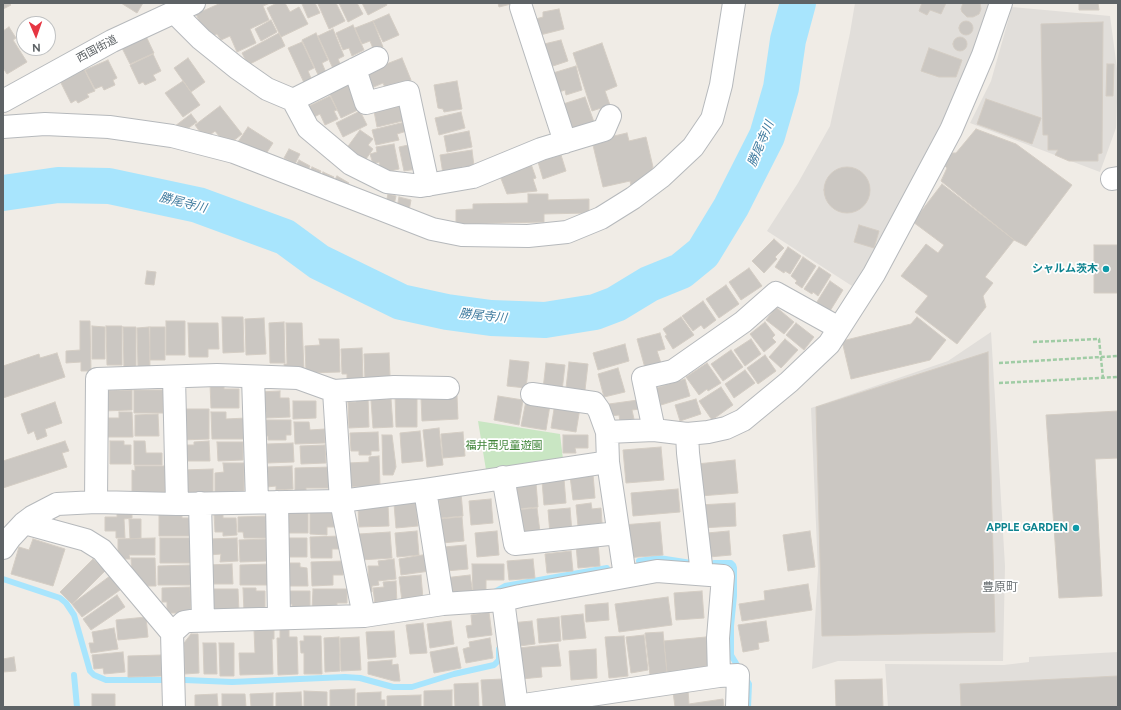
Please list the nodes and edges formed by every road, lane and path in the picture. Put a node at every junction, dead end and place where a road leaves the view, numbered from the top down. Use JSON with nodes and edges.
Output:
{"nodes":[{"id":1,"x":194,"y":3,"type":"edge"},
{"id":2,"x":734,"y":3,"type":"edge"},
{"id":3,"x":1001,"y":3,"type":"edge"},
{"id":4,"x":521,"y":7,"type":"dead end"},
{"id":5,"x":174,"y":12,"type":"junction"},
{"id":6,"x":377,"y":58,"type":"dead end"},
{"id":7,"x":355,"y":69,"type":"junction"},
{"id":8,"x":293,"y":100,"type":"junction"},
{"id":9,"x":3,"y":101,"type":"edge"},
{"id":10,"x":610,"y":116,"type":"dead end"},
{"id":11,"x":3,"y":127,"type":"edge"},
{"id":12,"x":565,"y":142,"type":"junction"},
{"id":13,"x":372,"y":175,"type":"junction"},
{"id":14,"x":428,"y":185,"type":"junction"},
{"id":15,"x":364,"y":203,"type":"junction"},
{"id":16,"x":839,"y":328,"type":"junction"},
{"id":17,"x":1033,"y":342,"type":"dead end"},
{"id":18,"x":1118,"y":356,"type":"edge"},
{"id":19,"x":1100,"y":357,"type":"junction"},
{"id":20,"x":999,"y":363,"type":"dead end"},
{"id":21,"x":174,"y":376,"type":"junction"},
{"id":22,"x":253,"y":377,"type":"junction"},
{"id":23,"x":1118,"y":377,"type":"edge"},
{"id":24,"x":1103,"y":378,"type":"junction"},
{"id":25,"x":999,"y":383,"type":"dead end"},
{"id":26,"x":448,"y":388,"type":"dead end"},
{"id":27,"x":334,"y":391,"type":"junction"},
{"id":28,"x":532,"y":394,"type":"dead end"},
{"id":29,"x":654,"y":430,"type":"junction"},
{"id":30,"x":607,"y":432,"type":"junction"},
{"id":31,"x":687,"y":434,"type":"junction"},
{"id":32,"x":608,"y":462,"type":"junction"},
{"id":33,"x":504,"y":478,"type":"junction"},
{"id":34,"x":425,"y":490,"type":"junction"},
{"id":35,"x":341,"y":501,"type":"junction"},
{"id":36,"x":96,"y":502,"type":"junction"},
{"id":37,"x":267,"y":502,"type":"junction"},
{"id":38,"x":200,"y":503,"type":"junction"},
{"id":39,"x":177,"y":504,"type":"junction"},
{"id":40,"x":24,"y":523,"type":"junction"},
{"id":41,"x":618,"y":533,"type":"junction"},
{"id":42,"x":3,"y":548,"type":"edge"},
{"id":43,"x":702,"y":574,"type":"junction"},
{"id":44,"x":625,"y":576,"type":"junction"},
{"id":45,"x":503,"y":600,"type":"junction"},
{"id":46,"x":443,"y":604,"type":"junction"},
{"id":47,"x":364,"y":616,"type":"junction"},
{"id":48,"x":279,"y":617,"type":"junction"},
{"id":49,"x":202,"y":620,"type":"junction"},
{"id":50,"x":172,"y":633,"type":"junction"},
{"id":51,"x":719,"y":676,"type":"junction"},
{"id":52,"x":174,"y":707,"type":"edge"},
{"id":53,"x":517,"y":707,"type":"edge"},
{"id":54,"x":737,"y":707,"type":"edge"}],
"edges":[{"from":1,"to":5,"type":"street","name":"西国街道"},
{"from":2,"to":15,"type":"street"},
{"from":3,"to":16,"type":"street"},
{"from":4,"to":12,"type":"street"},
{"from":5,"to":8,"type":"street"},
{"from":5,"to":9,"type":"street","name":"西国街道"},
{"from":6,"to":7,"type":"street"},
{"from":7,"to":8,"type":"street"},
{"from":7,"to":14,"type":"street"},
{"from":8,"to":13,"type":"street"},
{"from":10,"to":12,"type":"street"},
{"from":11,"to":15,"type":"street"},
{"from":12,"to":14,"type":"street"},
{"from":13,"to":14,"type":"street"},
{"from":13,"to":15,"type":"street"},
{"from":16,"to":29,"type":"street"},
{"from":16,"to":31,"type":"street"},
{"from":17,"to":19,"type":"path"},
{"from":18,"to":19,"type":"path"},
{"from":19,"to":20,"type":"path"},
{"from":19,"to":24,"type":"path"},
{"from":21,"to":22,"type":"street"},
{"from":21,"to":36,"type":"street"},
{"from":21,"to":39,"type":"street"},
{"from":22,"to":27,"type":"street"},
{"from":22,"to":37,"type":"street"},
{"from":23,"to":24,"type":"path"},
{"from":24,"to":25,"type":"path"},
{"from":26,"to":27,"type":"street"},
{"from":27,"to":35,"type":"street"},
{"from":28,"to":30,"type":"street"},
{"from":29,"to":30,"type":"street"},
{"from":29,"to":31,"type":"street"},
{"from":30,"to":32,"type":"street"},
{"from":31,"to":43,"type":"street"},
{"from":32,"to":33,"type":"street"},
{"from":32,"to":41,"type":"street"},
{"from":33,"to":34,"type":"street"},
{"from":33,"to":41,"type":"street"},
{"from":34,"to":35,"type":"street"},
{"from":34,"to":46,"type":"street"},
{"from":35,"to":37,"type":"street"},
{"from":35,"to":47,"type":"street"},
{"from":36,"to":39,"type":"street"},
{"from":36,"to":40,"type":"street"},
{"from":37,"to":38,"type":"street"},
{"from":37,"to":48,"type":"street"},
{"from":38,"to":39,"type":"street"},
{"from":38,"to":49,"type":"street"},
{"from":40,"to":42,"type":"street"},
{"from":40,"to":50,"type":"street"},
{"from":41,"to":44,"type":"street"},
{"from":43,"to":44,"type":"street"},
{"from":43,"to":51,"type":"street"},
{"from":44,"to":45,"type":"street"},
{"from":45,"to":46,"type":"street"},
{"from":45,"to":53,"type":"street"},
{"from":46,"to":47,"type":"street"},
{"from":47,"to":48,"type":"street"},
{"from":48,"to":49,"type":"street"},
{"from":49,"to":50,"type":"street"},
{"from":50,"to":52,"type":"street"},
{"from":51,"to":53,"type":"street"},
{"from":51,"to":54,"type":"street"}]}
